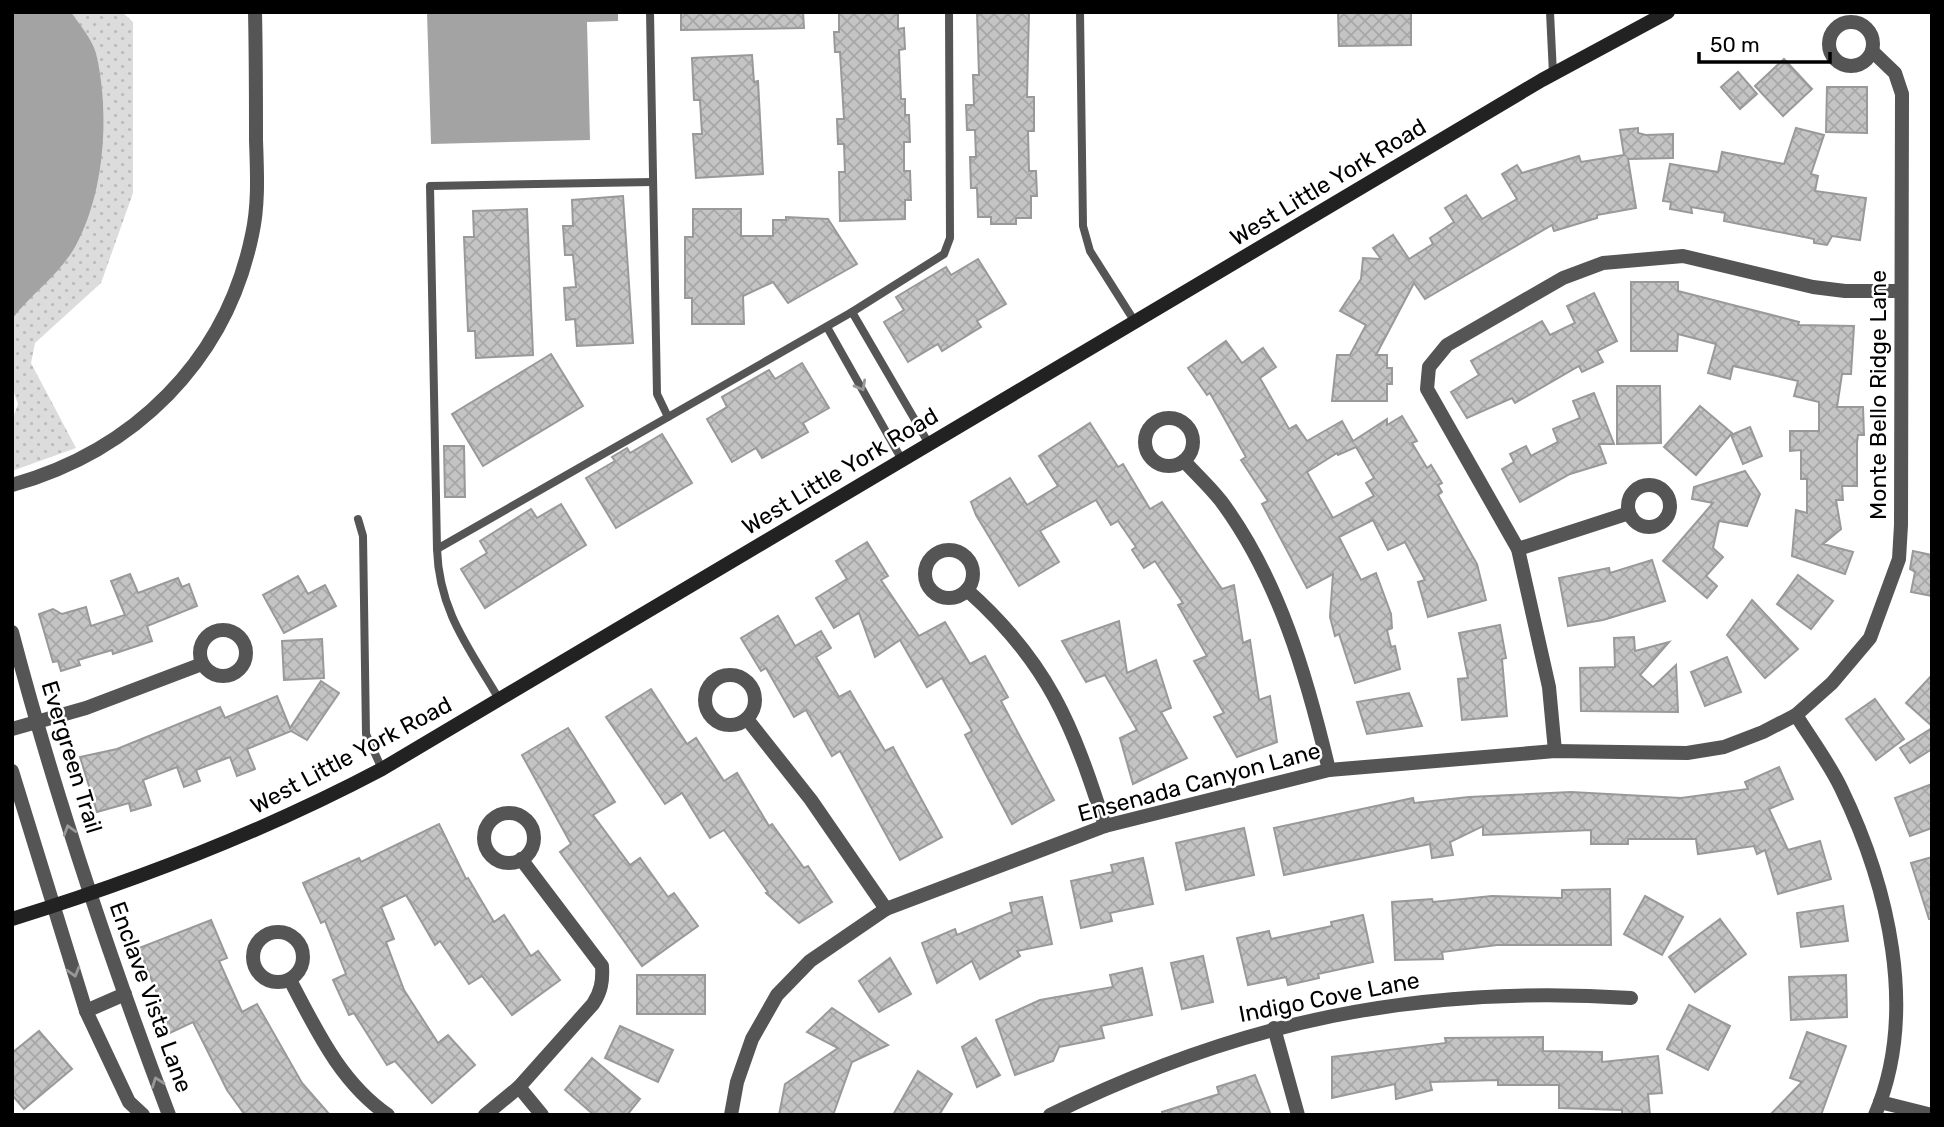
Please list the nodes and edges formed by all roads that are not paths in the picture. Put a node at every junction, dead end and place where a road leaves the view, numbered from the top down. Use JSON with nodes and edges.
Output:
{"nodes":[{"id":1,"x":256,"y":12,"type":"edge"},
{"id":2,"x":650,"y":12,"type":"edge"},
{"id":3,"x":949,"y":12,"type":"edge"},
{"id":4,"x":1080,"y":12,"type":"edge"},
{"id":5,"x":1550,"y":12,"type":"edge"},
{"id":6,"x":1668,"y":12,"type":"edge"},
{"id":7,"x":1871,"y":51,"type":"dead end"},
{"id":8,"x":1553,"y":74,"type":"junction"},
{"id":9,"x":653,"y":182,"type":"junction"},
{"id":10,"x":1900,"y":291,"type":"junction"},
{"id":11,"x":852,"y":313,"type":"junction"},
{"id":12,"x":1135,"y":322,"type":"junction"},
{"id":13,"x":827,"y":327,"type":"junction"},
{"id":14,"x":668,"y":417,"type":"junction"},
{"id":15,"x":929,"y":444,"type":"junction"},
{"id":16,"x":902,"y":460,"type":"junction"},
{"id":17,"x":1184,"y":461,"type":"dead end"},
{"id":18,"x":12,"y":485,"type":"edge"},
{"id":19,"x":1629,"y":513,"type":"dead end"},
{"id":20,"x":358,"y":519,"type":"dead end"},
{"id":21,"x":437,"y":549,"type":"junction"},
{"id":22,"x":1518,"y":550,"type":"junction"},
{"id":23,"x":967,"y":590,"type":"dead end"},
{"id":24,"x":12,"y":632,"type":"edge"},
{"id":25,"x":202,"y":664,"type":"dead end"},
{"id":26,"x":499,"y":699,"type":"junction"},
{"id":27,"x":1796,"y":715,"type":"junction"},
{"id":28,"x":747,"y":719,"type":"dead end"},
{"id":29,"x":36,"y":722,"type":"junction"},
{"id":30,"x":12,"y":729,"type":"edge"},
{"id":31,"x":1555,"y":751,"type":"junction"},
{"id":32,"x":382,"y":769,"type":"junction"},
{"id":33,"x":1329,"y":770,"type":"junction"},
{"id":34,"x":12,"y":771,"type":"edge"},
{"id":35,"x":1105,"y":827,"type":"junction"},
{"id":36,"x":521,"y":859,"type":"dead end"},
{"id":37,"x":89,"y":895,"type":"junction"},
{"id":38,"x":55,"y":906,"type":"junction"},
{"id":39,"x":887,"y":909,"type":"junction"},
{"id":40,"x":12,"y":919,"type":"edge"},
{"id":41,"x":290,"y":979,"type":"dead end"},
{"id":42,"x":125,"y":994,"type":"junction"},
{"id":43,"x":1631,"y":998,"type":"dead end"},
{"id":44,"x":86,"y":1011,"type":"junction"},
{"id":45,"x":1274,"y":1028,"type":"junction"},
{"id":46,"x":519,"y":1087,"type":"junction"},
{"id":47,"x":1877,"y":1108,"type":"edge"},
{"id":48,"x":143,"y":1115,"type":"edge"},
{"id":49,"x":169,"y":1115,"type":"edge"},
{"id":50,"x":388,"y":1115,"type":"edge"},
{"id":51,"x":485,"y":1115,"type":"edge"},
{"id":52,"x":542,"y":1115,"type":"edge"},
{"id":53,"x":731,"y":1115,"type":"edge"},
{"id":54,"x":1050,"y":1115,"type":"edge"},
{"id":55,"x":1298,"y":1115,"type":"edge"},
{"id":56,"x":1931,"y":1115,"type":"edge"}],
"edges":[{"from":1,"to":18,"type":"street"},
{"from":2,"to":9,"type":"lane"},
{"from":3,"to":11,"type":"lane"},
{"from":4,"to":12,"type":"lane"},
{"from":5,"to":8,"type":"lane"},
{"from":6,"to":8,"type":"main road","name":"West Little York Road"},
{"from":7,"to":10,"type":"street","name":"Monte Bello Ridge Lane"},
{"from":8,"to":12,"type":"main road","name":"West Little York Road"},
{"from":9,"to":14,"type":"lane"},
{"from":9,"to":21,"type":"lane"},
{"from":10,"to":22,"type":"street"},
{"from":10,"to":27,"type":"street","name":"Monte Bello Ridge Lane"},
{"from":11,"to":13,"type":"lane"},
{"from":11,"to":15,"type":"lane"},
{"from":12,"to":15,"type":"main road","name":"West Little York Road"},
{"from":13,"to":14,"type":"lane"},
{"from":13,"to":16,"type":"lane","one_way":true},
{"from":14,"to":21,"type":"lane"},
{"from":15,"to":16,"type":"main road","name":"West Little York Road"},
{"from":16,"to":26,"type":"main road","name":"West Little York Road"},
{"from":17,"to":33,"type":"street"},
{"from":19,"to":22,"type":"street"},
{"from":20,"to":32,"type":"lane"},
{"from":21,"to":26,"type":"lane"},
{"from":22,"to":31,"type":"street"},
{"from":23,"to":35,"type":"street"},
{"from":24,"to":29,"type":"street","name":"Evergreen Trail"},
{"from":25,"to":29,"type":"street"},
{"from":26,"to":32,"type":"main road","name":"West Little York Road"},
{"from":27,"to":31,"type":"street","name":"Ensenada Canyon Lane"},
{"from":27,"to":47,"type":"street"},
{"from":28,"to":39,"type":"street"},
{"from":29,"to":30,"type":"street"},
{"from":37,"to":29,"type":"street","name":"Evergreen Trail","one_way":true},
{"from":31,"to":33,"type":"street","name":"Ensenada Canyon Lane"},
{"from":32,"to":37,"type":"main road","name":"West Little York Road"},
{"from":33,"to":35,"type":"street","name":"Ensenada Canyon Lane"},
{"from":34,"to":38,"type":"street"},
{"from":35,"to":39,"type":"street","name":"Ensenada Canyon Lane"},
{"from":36,"to":46,"type":"street"},
{"from":37,"to":38,"type":"main road","name":"West Little York Road"},
{"from":37,"to":42,"type":"street","name":"Enclave Vista Lane"},
{"from":38,"to":40,"type":"main road","name":"West Little York Road"},
{"from":38,"to":44,"type":"street","one_way":true},
{"from":39,"to":53,"type":"street","name":"Ensenada Canyon Lane"},
{"from":41,"to":50,"type":"street"},
{"from":42,"to":44,"type":"street"},
{"from":49,"to":42,"type":"street","name":"Enclave Vista Lane","one_way":true},
{"from":43,"to":45,"type":"street","name":"Indigo Cove Lane"},
{"from":44,"to":48,"type":"street"},
{"from":45,"to":54,"type":"street","name":"Indigo Cove Lane"},
{"from":45,"to":55,"type":"street"},
{"from":46,"to":51,"type":"street"},
{"from":46,"to":52,"type":"street"},
{"from":47,"to":56,"type":"street"}]}
